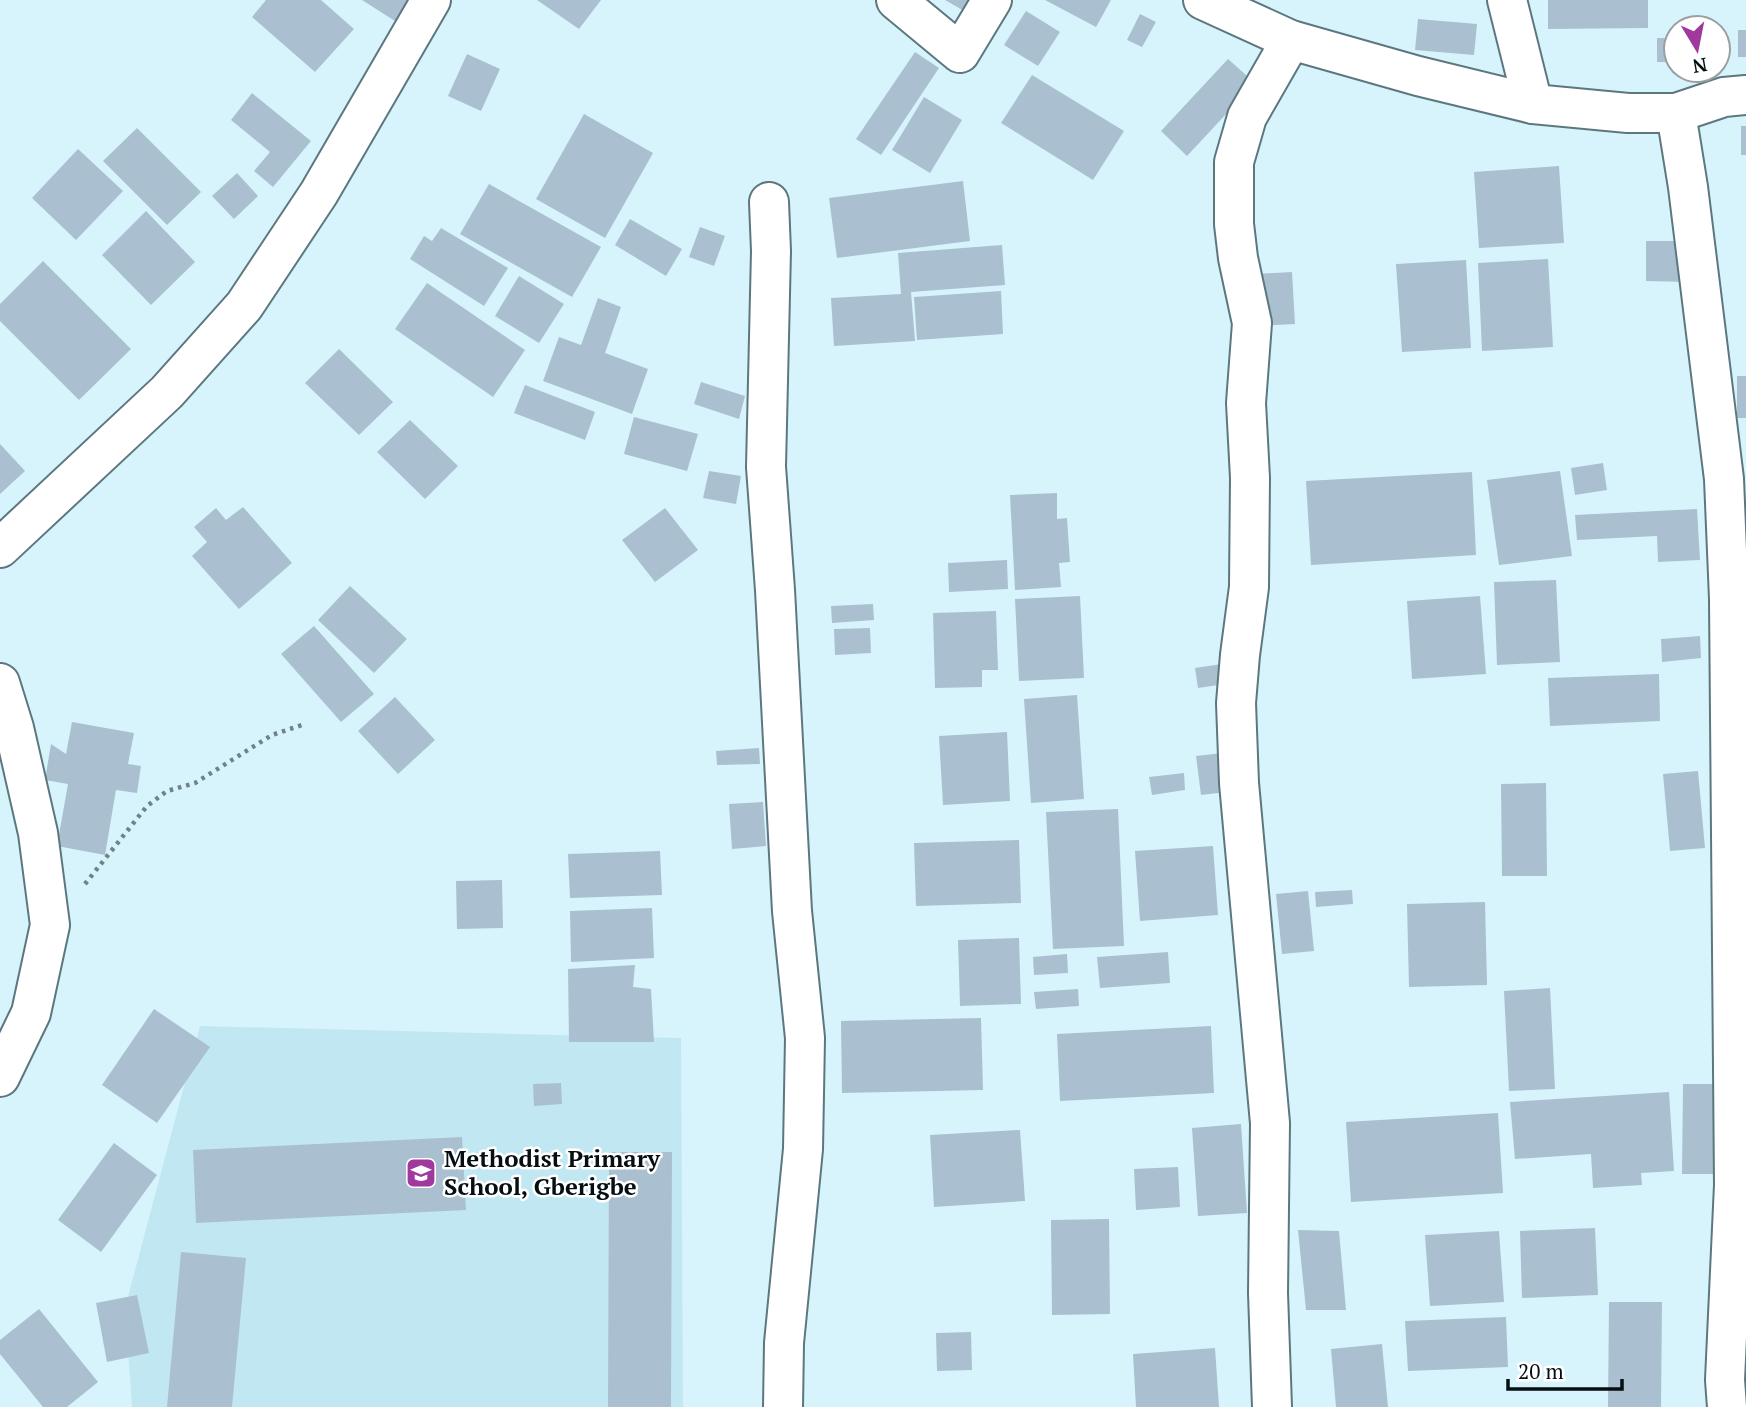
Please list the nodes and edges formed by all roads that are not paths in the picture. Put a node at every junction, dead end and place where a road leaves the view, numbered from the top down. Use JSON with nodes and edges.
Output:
{"nodes":[{"id":1,"x":431,"y":0,"type":"edge"},
{"id":2,"x":896,"y":0,"type":"edge"},
{"id":3,"x":992,"y":0,"type":"edge"},
{"id":4,"x":1203,"y":0,"type":"edge"},
{"id":5,"x":1507,"y":0,"type":"edge"},
{"id":6,"x":1291,"y":40,"type":"junction"},
{"id":7,"x":1746,"y":95,"type":"edge"},
{"id":8,"x":1533,"y":104,"type":"junction"},
{"id":9,"x":1676,"y":113,"type":"junction"},
{"id":10,"x":769,"y":202,"type":"dead end"},
{"id":11,"x":0,"y":548,"type":"edge"},
{"id":12,"x":0,"y":683,"type":"edge"},
{"id":13,"x":0,"y":1077,"type":"edge"},
{"id":14,"x":783,"y":1407,"type":"edge"},
{"id":15,"x":1272,"y":1407,"type":"edge"},
{"id":16,"x":1727,"y":1407,"type":"edge"}],
"edges":[{"from":1,"to":11,"type":"street"},
{"from":2,"to":3,"type":"street"},
{"from":4,"to":6,"type":"street"},
{"from":5,"to":8,"type":"street"},
{"from":6,"to":8,"type":"street"},
{"from":6,"to":15,"type":"street"},
{"from":7,"to":9,"type":"street"},
{"from":8,"to":9,"type":"street"},
{"from":9,"to":16,"type":"street"},
{"from":10,"to":14,"type":"street"},
{"from":12,"to":13,"type":"street"}]}
